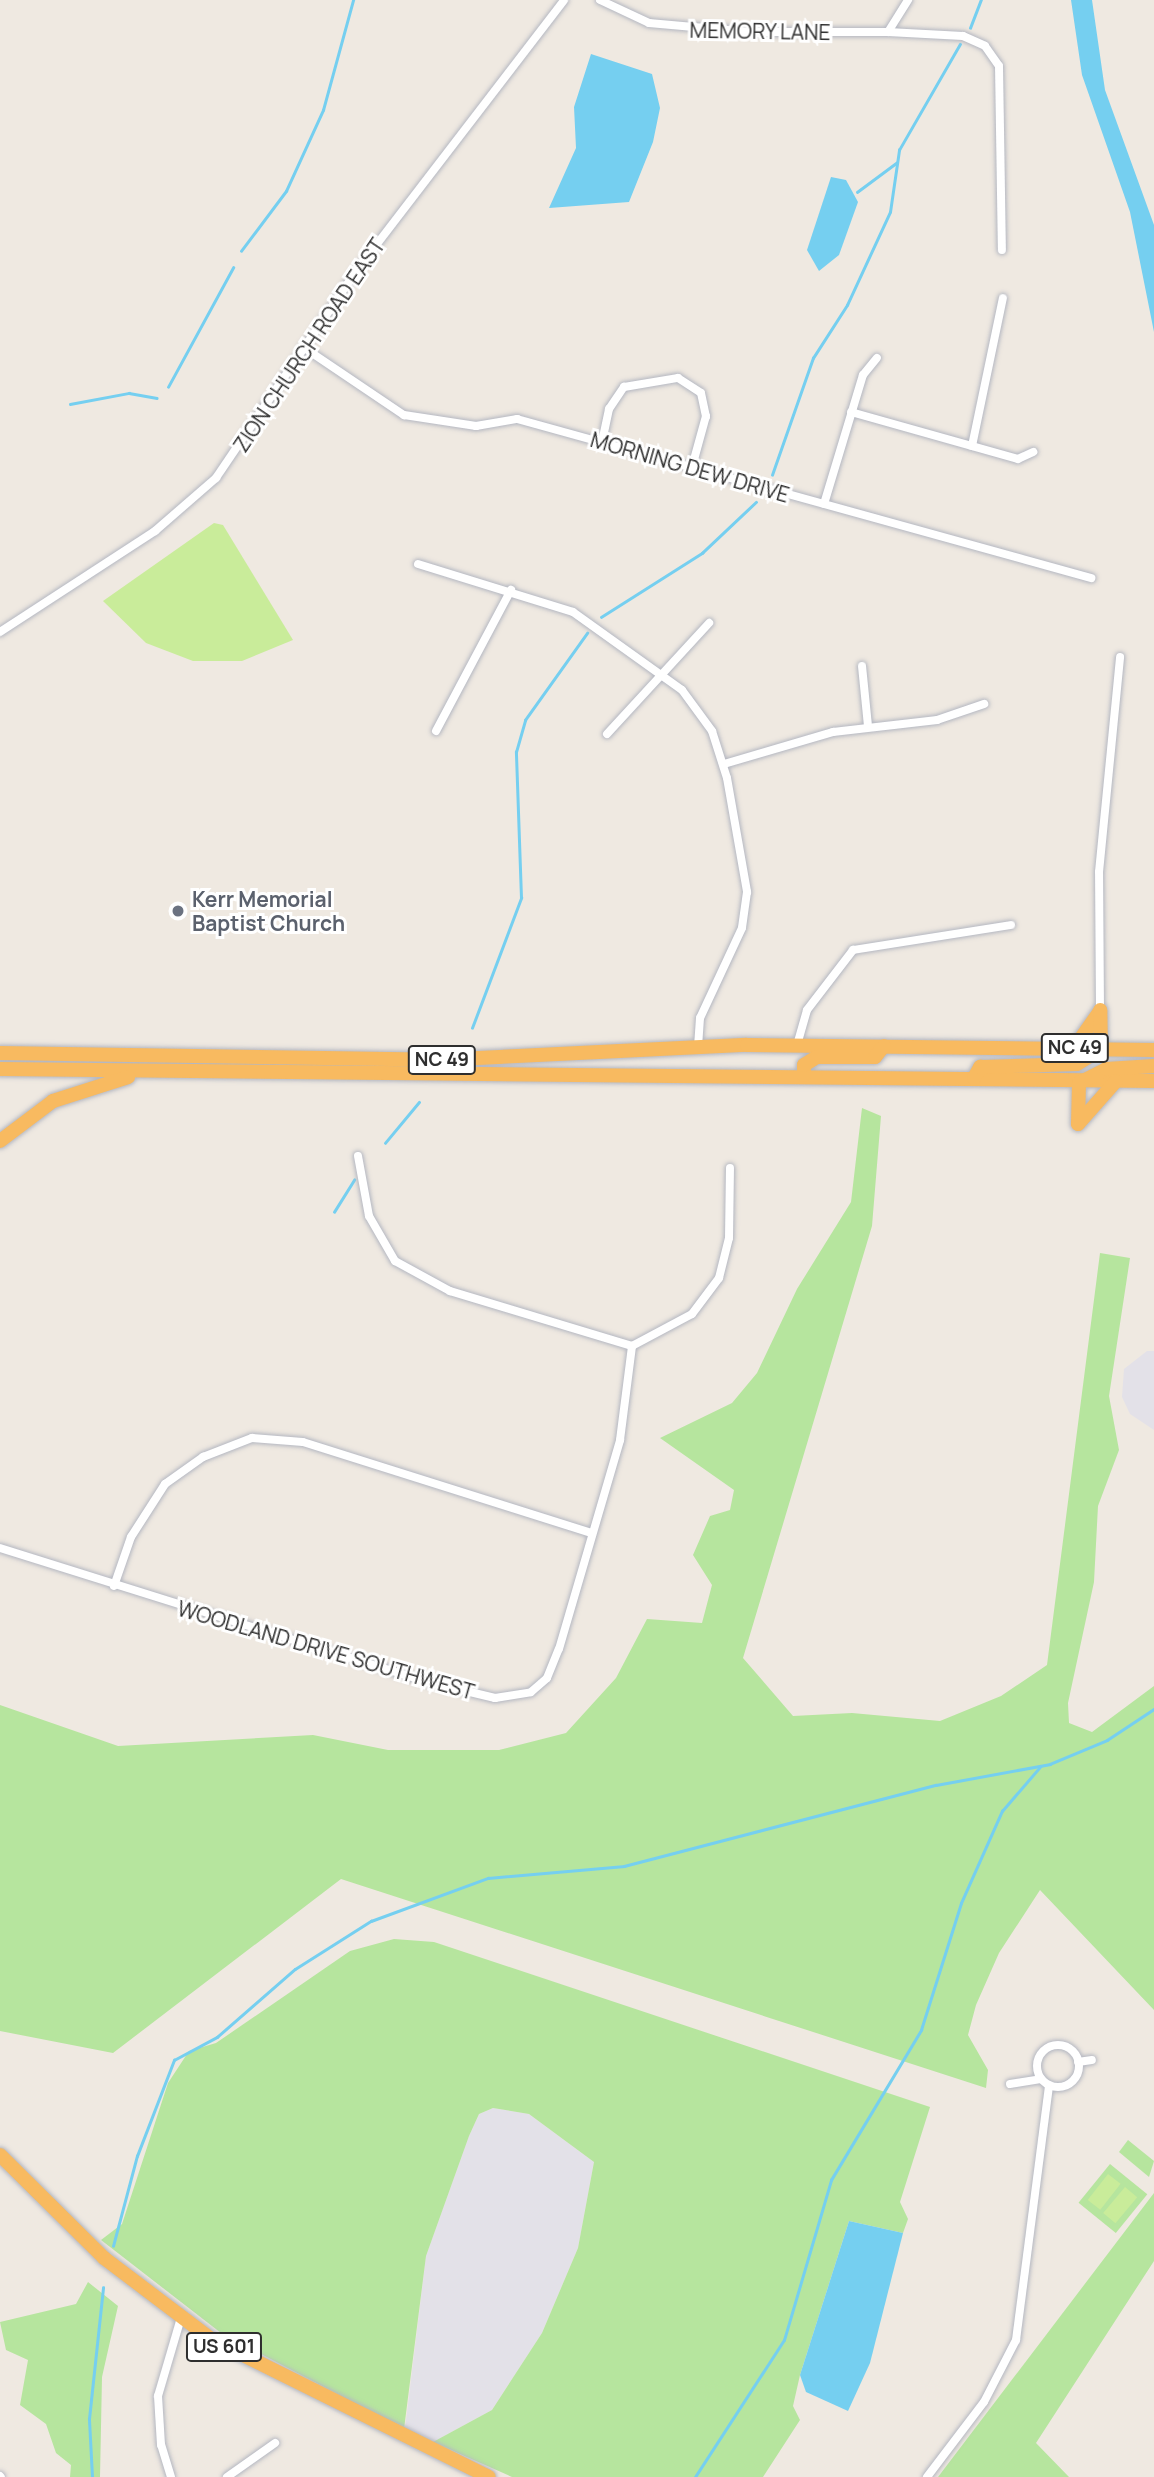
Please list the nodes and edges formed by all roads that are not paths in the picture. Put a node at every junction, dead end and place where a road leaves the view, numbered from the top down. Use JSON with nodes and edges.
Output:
{"nodes":[{"id":1,"x":564,"y":0,"type":"edge"},
{"id":2,"x":600,"y":0,"type":"edge"},
{"id":3,"x":908,"y":0,"type":"edge"},
{"id":4,"x":888,"y":32,"type":"junction"},
{"id":5,"x":1002,"y":250,"type":"dead end"},
{"id":6,"x":1003,"y":298,"type":"dead end"},
{"id":7,"x":303,"y":346,"type":"junction"},
{"id":8,"x":877,"y":358,"type":"dead end"},
{"id":9,"x":851,"y":412,"type":"junction"},
{"id":10,"x":601,"y":442,"type":"junction"},
{"id":11,"x":972,"y":446,"type":"junction"},
{"id":12,"x":1033,"y":452,"type":"dead end"},
{"id":13,"x":692,"y":467,"type":"junction"},
{"id":14,"x":824,"y":504,"type":"junction"},
{"id":15,"x":418,"y":564,"type":"dead end"},
{"id":16,"x":1091,"y":579,"type":"dead end"},
{"id":17,"x":511,"y":590,"type":"junction"},
{"id":18,"x":709,"y":623,"type":"dead end"},
{"id":19,"x":0,"y":632,"type":"edge"},
{"id":20,"x":1120,"y":657,"type":"dead end"},
{"id":21,"x":862,"y":666,"type":"dead end"},
{"id":22,"x":662,"y":674,"type":"junction"},
{"id":23,"x":984,"y":704,"type":"dead end"},
{"id":24,"x":869,"y":726,"type":"junction"},
{"id":25,"x":436,"y":731,"type":"dead end"},
{"id":26,"x":607,"y":734,"type":"dead end"},
{"id":27,"x":724,"y":764,"type":"junction"},
{"id":28,"x":1011,"y":925,"type":"dead end"},
{"id":29,"x":1101,"y":1010,"type":"junction"},
{"id":30,"x":797,"y":1045,"type":"junction"},
{"id":31,"x":698,"y":1046,"type":"junction"},
{"id":32,"x":884,"y":1046,"type":"junction"},
{"id":33,"x":1074,"y":1048,"type":"junction"},
{"id":34,"x":1101,"y":1049,"type":"junction"},
{"id":35,"x":1154,"y":1050,"type":"edge"},
{"id":36,"x":0,"y":1053,"type":"edge"},
{"id":37,"x":1154,"y":1066,"type":"edge"},
{"id":38,"x":0,"y":1069,"type":"edge"},
{"id":39,"x":149,"y":1072,"type":"junction"},
{"id":40,"x":804,"y":1075,"type":"junction"},
{"id":41,"x":974,"y":1078,"type":"junction"},
{"id":42,"x":1116,"y":1081,"type":"junction"},
{"id":43,"x":1154,"y":1081,"type":"edge"},
{"id":44,"x":1079,"y":1083,"type":"junction"},
{"id":45,"x":0,"y":1141,"type":"edge"},
{"id":46,"x":358,"y":1156,"type":"dead end"},
{"id":47,"x":730,"y":1168,"type":"dead end"},
{"id":48,"x":632,"y":1346,"type":"junction"},
{"id":49,"x":591,"y":1533,"type":"junction"},
{"id":50,"x":0,"y":1548,"type":"edge"},
{"id":51,"x":114,"y":1586,"type":"junction"},
{"id":52,"x":1093,"y":2060,"type":"dead end"},
{"id":53,"x":1078,"y":2062,"type":"junction"},
{"id":54,"x":1041,"y":2079,"type":"junction"},
{"id":55,"x":1010,"y":2084,"type":"dead end"},
{"id":56,"x":1049,"y":2085,"type":"junction"},
{"id":57,"x":0,"y":2155,"type":"edge"},
{"id":58,"x":181,"y":2318,"type":"junction"},
{"id":59,"x":275,"y":2443,"type":"dead end"},
{"id":60,"x":171,"y":2477,"type":"edge"},
{"id":61,"x":228,"y":2477,"type":"edge"},
{"id":62,"x":489,"y":2477,"type":"edge"},
{"id":63,"x":927,"y":2477,"type":"edge"}],
"edges":[{"from":1,"to":7,"type":"street","name":"ZION CHURCH ROAD EAST"},
{"from":2,"to":4,"type":"street","name":"MEMORY LANE"},
{"from":3,"to":4,"type":"street"},
{"from":4,"to":5,"type":"street","name":"MEMORY LANE"},
{"from":6,"to":11,"type":"street"},
{"from":7,"to":10,"type":"street","name":"MORNING DEW DRIVE"},
{"from":7,"to":19,"type":"street","name":"ZION CHURCH ROAD EAST"},
{"from":8,"to":9,"type":"street"},
{"from":9,"to":11,"type":"street"},
{"from":9,"to":14,"type":"street"},
{"from":10,"to":13,"type":"street","name":"MORNING DEW DRIVE"},
{"from":10,"to":13,"type":"street"},
{"from":11,"to":12,"type":"street"},
{"from":13,"to":14,"type":"street","name":"MORNING DEW DRIVE"},
{"from":14,"to":16,"type":"street","name":"MORNING DEW DRIVE"},
{"from":15,"to":17,"type":"street"},
{"from":17,"to":22,"type":"street"},
{"from":17,"to":25,"type":"street"},
{"from":18,"to":22,"type":"street"},
{"from":20,"to":29,"type":"street"},
{"from":21,"to":24,"type":"street"},
{"from":22,"to":26,"type":"street"},
{"from":22,"to":27,"type":"street"},
{"from":23,"to":24,"type":"street"},
{"from":24,"to":27,"type":"street"},
{"from":27,"to":31,"type":"street"},
{"from":28,"to":30,"type":"street"},
{"from":29,"to":33,"type":"highway"},
{"from":29,"to":34,"type":"highway"},
{"from":30,"to":31,"type":"highway","number":"NC 49"},
{"from":30,"to":32,"type":"highway","number":"NC 49"},
{"from":31,"to":36,"type":"highway","number":"NC 49"},
{"from":32,"to":33,"type":"highway","number":"NC 49"},
{"from":32,"to":40,"type":"highway"},
{"from":33,"to":34,"type":"highway","number":"NC 49"},
{"from":34,"to":35,"type":"highway","number":"NC 49"},
{"from":34,"to":41,"type":"highway"},
{"from":37,"to":44,"type":"highway"},
{"from":38,"to":39,"type":"highway","number":"NC 49"},
{"from":39,"to":40,"type":"highway","number":"NC 49"},
{"from":39,"to":45,"type":"highway"},
{"from":40,"to":41,"type":"highway","number":"NC 49"},
{"from":41,"to":44,"type":"highway","number":"NC 49"},
{"from":42,"to":43,"type":"highway","number":"NC 49"},
{"from":42,"to":44,"type":"highway","number":"NC 49"},
{"from":42,"to":44,"type":"highway"},
{"from":46,"to":48,"type":"street"},
{"from":47,"to":48,"type":"street"},
{"from":48,"to":49,"type":"street","name":"WOODLAND DRIVE SOUTHWEST"},
{"from":49,"to":51,"type":"street"},
{"from":49,"to":51,"type":"street","name":"WOODLAND DRIVE SOUTHWEST"},
{"from":50,"to":51,"type":"street","name":"WOODLAND DRIVE SOUTHWEST"},
{"from":52,"to":53,"type":"street"},
{"from":53,"to":54,"type":"street"},
{"from":53,"to":56,"type":"street"},
{"from":54,"to":55,"type":"street"},
{"from":54,"to":56,"type":"street"},
{"from":56,"to":63,"type":"street"},
{"from":57,"to":58,"type":"highway","number":"US 601"},
{"from":58,"to":60,"type":"street"},
{"from":58,"to":62,"type":"highway","number":"US 601"},
{"from":59,"to":61,"type":"street"}]}
